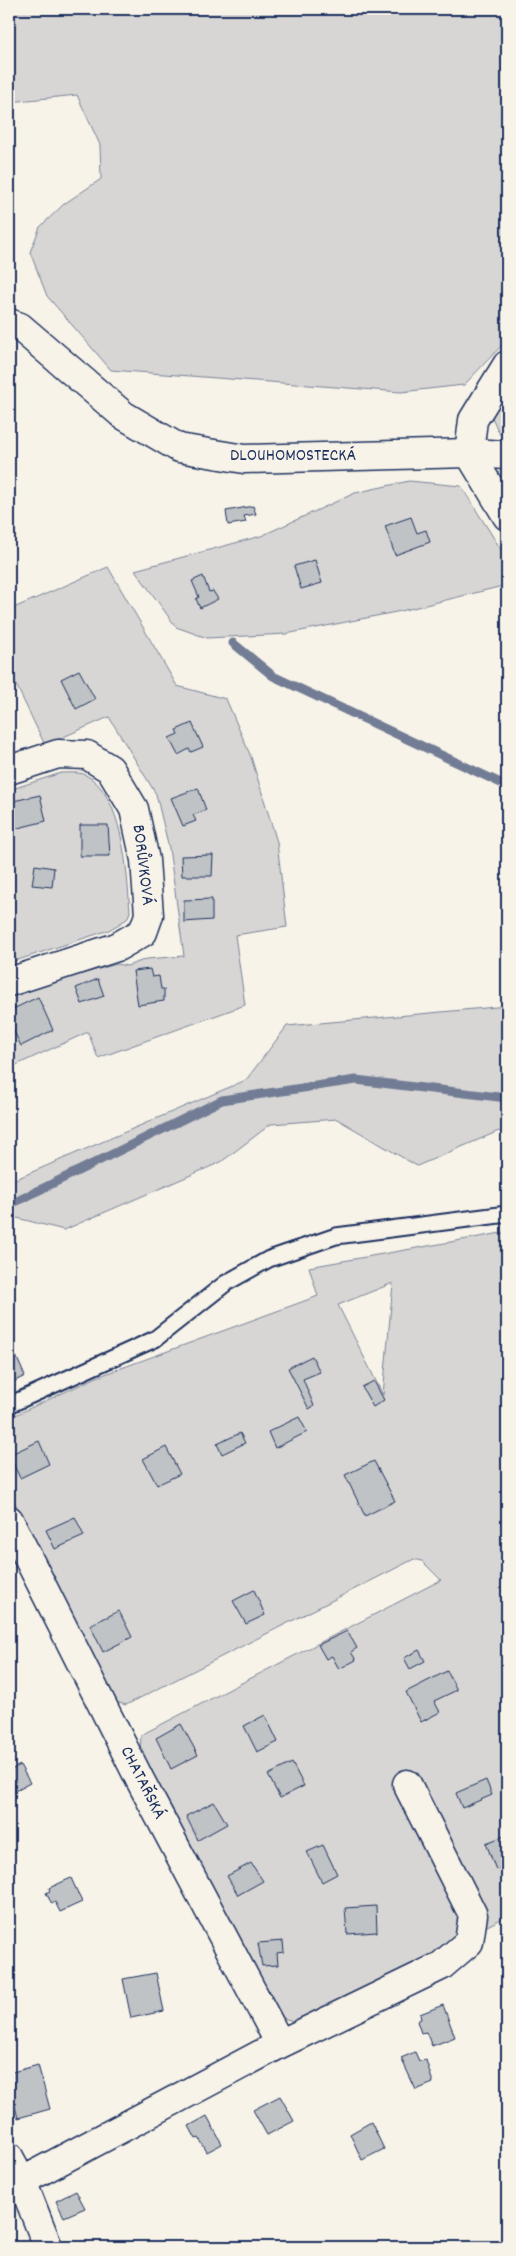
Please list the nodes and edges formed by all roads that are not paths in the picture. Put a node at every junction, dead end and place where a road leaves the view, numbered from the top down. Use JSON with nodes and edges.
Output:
{"nodes":[{"id":1,"x":9,"y":323,"type":"edge"},
{"id":2,"x":507,"y":365,"type":"edge"},
{"id":3,"x":470,"y":453,"type":"junction"},
{"id":4,"x":507,"y":455,"type":"edge"},
{"id":5,"x":507,"y":516,"type":"edge"},
{"id":6,"x":9,"y":770,"type":"edge"},
{"id":7,"x":9,"y":982,"type":"edge"},
{"id":8,"x":507,"y":1214,"type":"edge"},
{"id":9,"x":9,"y":1405,"type":"edge"},
{"id":10,"x":9,"y":1520,"type":"edge"},
{"id":11,"x":407,"y":1784,"type":"dead end"},
{"id":12,"x":280,"y":2044,"type":"junction"},
{"id":13,"x":9,"y":2157,"type":"edge"},
{"id":14,"x":22,"y":2181,"type":"junction"},
{"id":15,"x":48,"y":2247,"type":"edge"}],
"edges":[{"from":1,"to":3,"type":"street","name":"DLOUHOMOSTECKÁ"},
{"from":2,"to":3,"type":"street"},
{"from":3,"to":4,"type":"street","name":"DLOUHOMOSTECKÁ"},
{"from":3,"to":5,"type":"street"},
{"from":6,"to":7,"type":"street","name":"BORŮVKOVÁ"},
{"from":8,"to":9,"type":"lane"},
{"from":10,"to":12,"type":"street","name":"CHATAŘSKÁ"},
{"from":11,"to":12,"type":"street"},
{"from":12,"to":14,"type":"street"},
{"from":13,"to":14,"type":"street"},
{"from":14,"to":15,"type":"street"}]}
